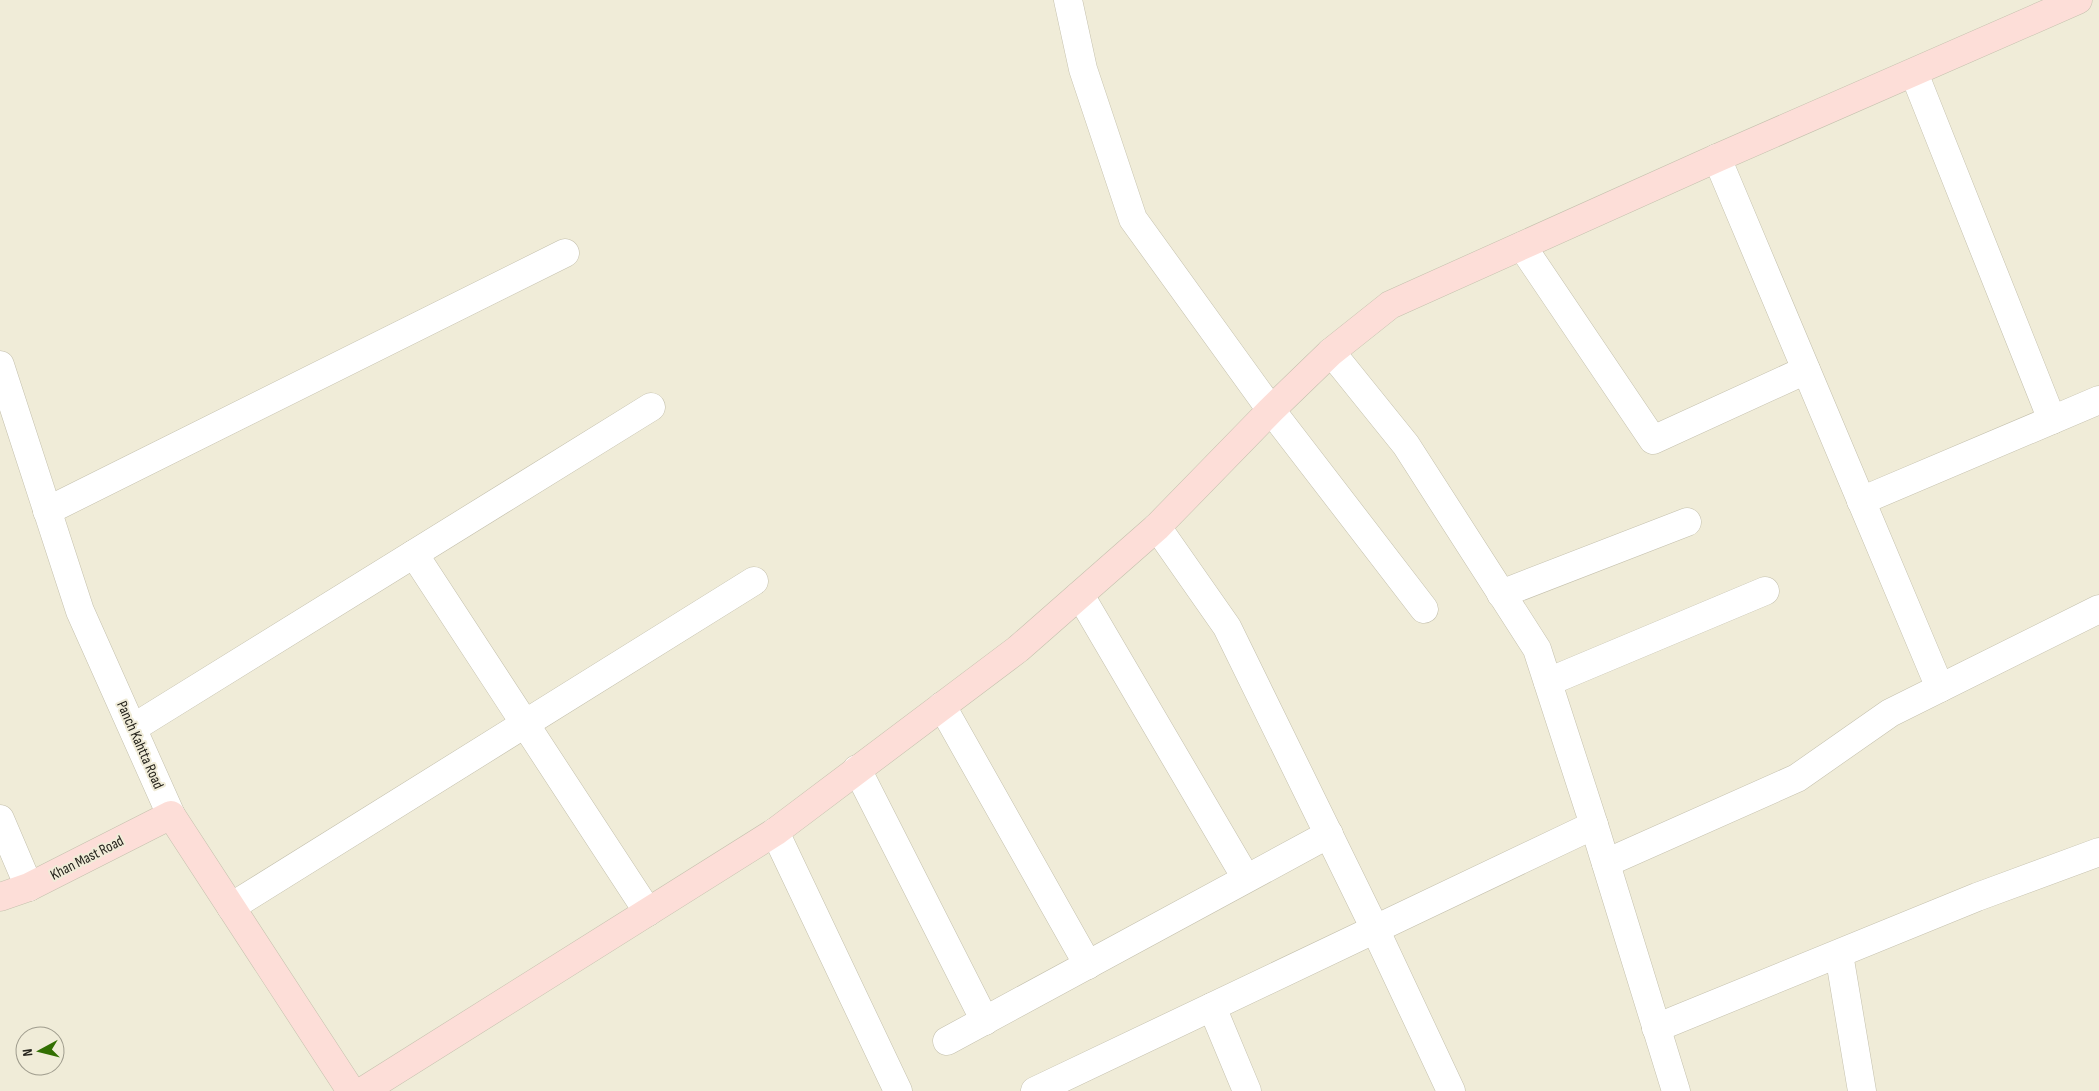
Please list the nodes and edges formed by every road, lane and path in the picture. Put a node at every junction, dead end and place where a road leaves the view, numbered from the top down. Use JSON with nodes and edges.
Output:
{"nodes":[{"id":1,"x":1068,"y":0,"type":"edge"},
{"id":2,"x":2078,"y":0,"type":"edge"},
{"id":3,"x":1914,"y":72,"type":"junction"},
{"id":4,"x":1717,"y":158,"type":"junction"},
{"id":5,"x":1522,"y":246,"type":"junction"},
{"id":6,"x":564,"y":253,"type":"dead end"},
{"id":7,"x":1332,"y":352,"type":"junction"},
{"id":8,"x":0,"y":365,"type":"edge"},
{"id":9,"x":1806,"y":370,"type":"junction"},
{"id":10,"x":2099,"y":400,"type":"edge"},
{"id":11,"x":652,"y":407,"type":"dead end"},
{"id":12,"x":1271,"y":410,"type":"junction"},
{"id":13,"x":2052,"y":420,"type":"junction"},
{"id":14,"x":1861,"y":501,"type":"junction"},
{"id":15,"x":47,"y":511,"type":"junction"},
{"id":16,"x":1687,"y":522,"type":"dead end"},
{"id":17,"x":1157,"y":527,"type":"junction"},
{"id":18,"x":414,"y":554,"type":"junction"},
{"id":19,"x":754,"y":581,"type":"dead end"},
{"id":20,"x":1765,"y":591,"type":"dead end"},
{"id":21,"x":1080,"y":594,"type":"junction"},
{"id":22,"x":1501,"y":594,"type":"junction"},
{"id":23,"x":1424,"y":609,"type":"dead end"},
{"id":24,"x":2099,"y":609,"type":"edge"},
{"id":25,"x":1548,"y":682,"type":"junction"},
{"id":26,"x":1940,"y":688,"type":"junction"},
{"id":27,"x":942,"y":706,"type":"junction"},
{"id":28,"x":524,"y":724,"type":"junction"},
{"id":29,"x":133,"y":728,"type":"junction"},
{"id":30,"x":857,"y":769,"type":"junction"},
{"id":31,"x":171,"y":815,"type":"junction"},
{"id":32,"x":0,"y":818,"type":"edge"},
{"id":33,"x":1594,"y":825,"type":"junction"},
{"id":34,"x":775,"y":832,"type":"junction"},
{"id":35,"x":1329,"y":834,"type":"junction"},
{"id":36,"x":2099,"y":852,"type":"edge"},
{"id":37,"x":1606,"y":863,"type":"junction"},
{"id":38,"x":1246,"y":878,"type":"junction"},
{"id":39,"x":29,"y":888,"type":"junction"},
{"id":40,"x":0,"y":897,"type":"edge"},
{"id":41,"x":231,"y":907,"type":"junction"},
{"id":42,"x":648,"y":912,"type":"junction"},
{"id":43,"x":1375,"y":929,"type":"junction"},
{"id":44,"x":1839,"y":954,"type":"junction"},
{"id":45,"x":1088,"y":964,"type":"junction"},
{"id":46,"x":1212,"y":1007,"type":"junction"},
{"id":47,"x":985,"y":1021,"type":"junction"},
{"id":48,"x":1656,"y":1028,"type":"junction"},
{"id":49,"x":947,"y":1042,"type":"dead end"},
{"id":50,"x":351,"y":1091,"type":"edge"},
{"id":51,"x":363,"y":1091,"type":"edge"},
{"id":52,"x":898,"y":1091,"type":"edge"},
{"id":53,"x":1035,"y":1091,"type":"edge"},
{"id":54,"x":1247,"y":1091,"type":"edge"},
{"id":55,"x":1451,"y":1091,"type":"edge"},
{"id":56,"x":1676,"y":1091,"type":"edge"},
{"id":57,"x":1862,"y":1091,"type":"edge"}],
"edges":[{"from":1,"to":12,"type":"street"},
{"from":2,"to":3,"type":"main road"},
{"from":3,"to":4,"type":"main road"},
{"from":3,"to":13,"type":"street"},
{"from":4,"to":5,"type":"main road"},
{"from":4,"to":9,"type":"street"},
{"from":5,"to":7,"type":"main road"},
{"from":5,"to":9,"type":"street"},
{"from":6,"to":15,"type":"street"},
{"from":7,"to":12,"type":"main road"},
{"from":7,"to":22,"type":"street"},
{"from":8,"to":15,"type":"street","name":"Panch Kahtta Road"},
{"from":9,"to":14,"type":"street"},
{"from":10,"to":13,"type":"street"},
{"from":11,"to":18,"type":"street"},
{"from":12,"to":17,"type":"main road"},
{"from":12,"to":23,"type":"street"},
{"from":13,"to":14,"type":"street"},
{"from":14,"to":26,"type":"street"},
{"from":15,"to":29,"type":"street","name":"Panch Kahtta Road"},
{"from":16,"to":22,"type":"street"},
{"from":17,"to":21,"type":"main road"},
{"from":17,"to":35,"type":"street"},
{"from":18,"to":28,"type":"street"},
{"from":18,"to":29,"type":"street"},
{"from":19,"to":28,"type":"street"},
{"from":20,"to":25,"type":"street"},
{"from":21,"to":27,"type":"main road"},
{"from":21,"to":38,"type":"street"},
{"from":22,"to":25,"type":"street"},
{"from":24,"to":26,"type":"street"},
{"from":25,"to":33,"type":"street"},
{"from":26,"to":37,"type":"street"},
{"from":27,"to":30,"type":"main road"},
{"from":27,"to":45,"type":"street"},
{"from":28,"to":41,"type":"street"},
{"from":28,"to":42,"type":"street"},
{"from":29,"to":31,"type":"street","name":"Panch Kahtta Road"},
{"from":30,"to":34,"type":"main road"},
{"from":30,"to":47,"type":"street"},
{"from":31,"to":39,"type":"main road","name":"Khan Mast Road"},
{"from":31,"to":41,"type":"main road","name":"Panch Kahtta Road"},
{"from":32,"to":39,"type":"street"},
{"from":33,"to":37,"type":"street"},
{"from":33,"to":43,"type":"street"},
{"from":34,"to":42,"type":"main road"},
{"from":34,"to":52,"type":"street"},
{"from":35,"to":38,"type":"street"},
{"from":35,"to":43,"type":"street"},
{"from":36,"to":44,"type":"street"},
{"from":37,"to":48,"type":"street"},
{"from":38,"to":45,"type":"street"},
{"from":39,"to":40,"type":"main road","name":"Khan Mast Road"},
{"from":41,"to":50,"type":"main road","name":"Panch Kahtta Road"},
{"from":42,"to":51,"type":"main road"},
{"from":43,"to":46,"type":"street"},
{"from":43,"to":55,"type":"street"},
{"from":44,"to":48,"type":"street"},
{"from":44,"to":57,"type":"street"},
{"from":45,"to":47,"type":"street"},
{"from":46,"to":53,"type":"street"},
{"from":46,"to":54,"type":"street"},
{"from":47,"to":49,"type":"street"},
{"from":48,"to":56,"type":"street"}]}
